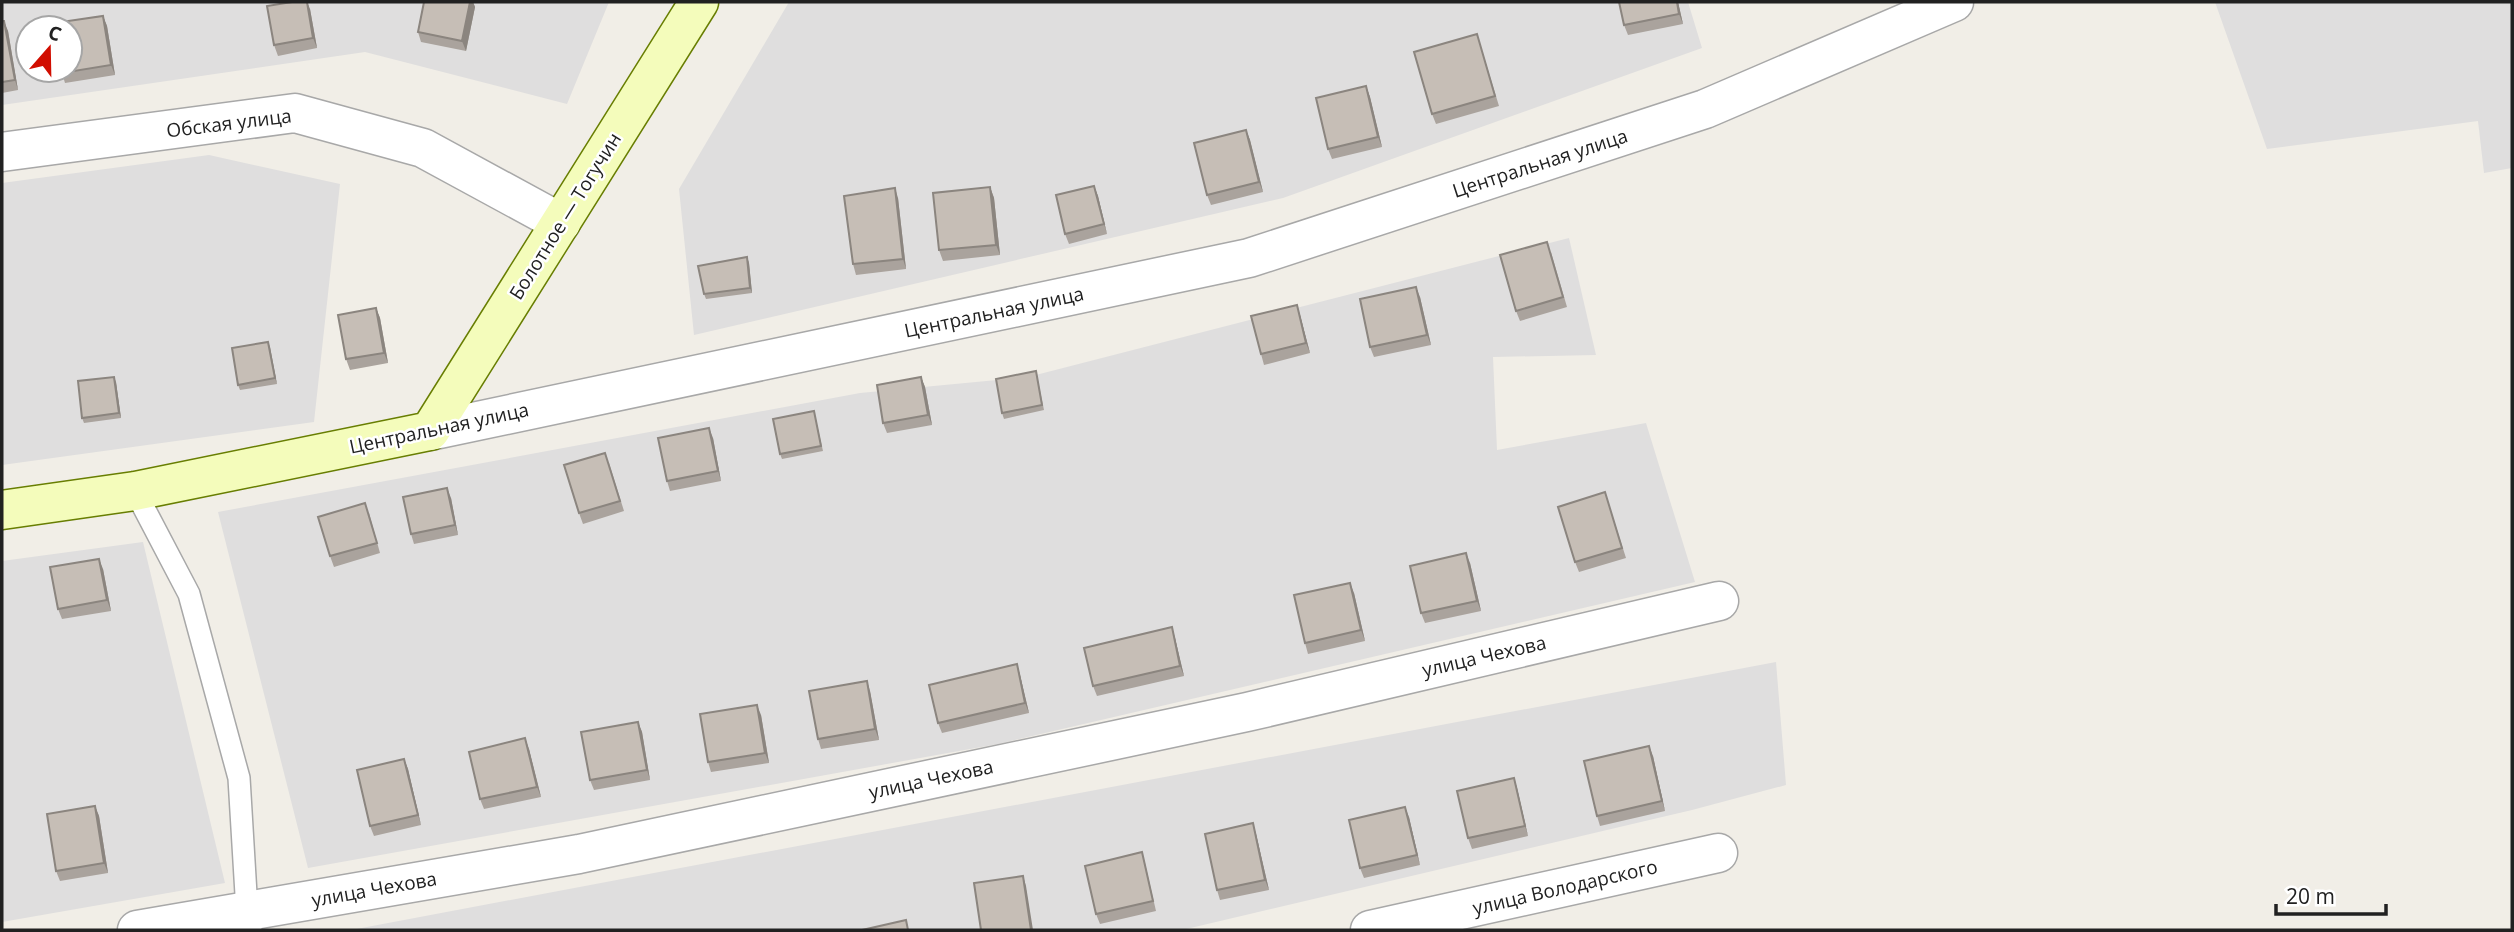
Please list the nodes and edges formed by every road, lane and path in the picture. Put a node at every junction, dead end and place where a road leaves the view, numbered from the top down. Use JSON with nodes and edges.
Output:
{"nodes":[{"id":1,"x":699,"y":2,"type":"edge"},
{"id":2,"x":1954,"y":2,"type":"edge"},
{"id":3,"x":2,"y":152,"type":"edge"},
{"id":4,"x":561,"y":223,"type":"junction"},
{"id":5,"x":430,"y":430,"type":"junction"},
{"id":6,"x":135,"y":491,"type":"junction"},
{"id":7,"x":2,"y":510,"type":"edge"},
{"id":8,"x":1719,"y":601,"type":"dead end"},
{"id":9,"x":1718,"y":853,"type":"dead end"},
{"id":10,"x":249,"y":921,"type":"edge"},
{"id":11,"x":137,"y":930,"type":"edge"},
{"id":12,"x":1370,"y":930,"type":"edge"}],
"edges":[{"from":1,"to":4,"type":"main road","name":"Болотное — Тогучин"},
{"from":2,"to":5,"type":"street","name":"Центральная улица"},
{"from":3,"to":4,"type":"street","name":"Обская улица"},
{"from":4,"to":5,"type":"main road","name":"Болотное — Тогучин"},
{"from":5,"to":6,"type":"main road","name":"Центральная улица"},
{"from":6,"to":7,"type":"main road","name":"Центральная улица"},
{"from":6,"to":10,"type":"lane"},
{"from":8,"to":10,"type":"street","name":"улица Чехова"},
{"from":9,"to":12,"type":"street","name":"улица Володарского"},
{"from":10,"to":11,"type":"street","name":"улица Чехова"}]}
